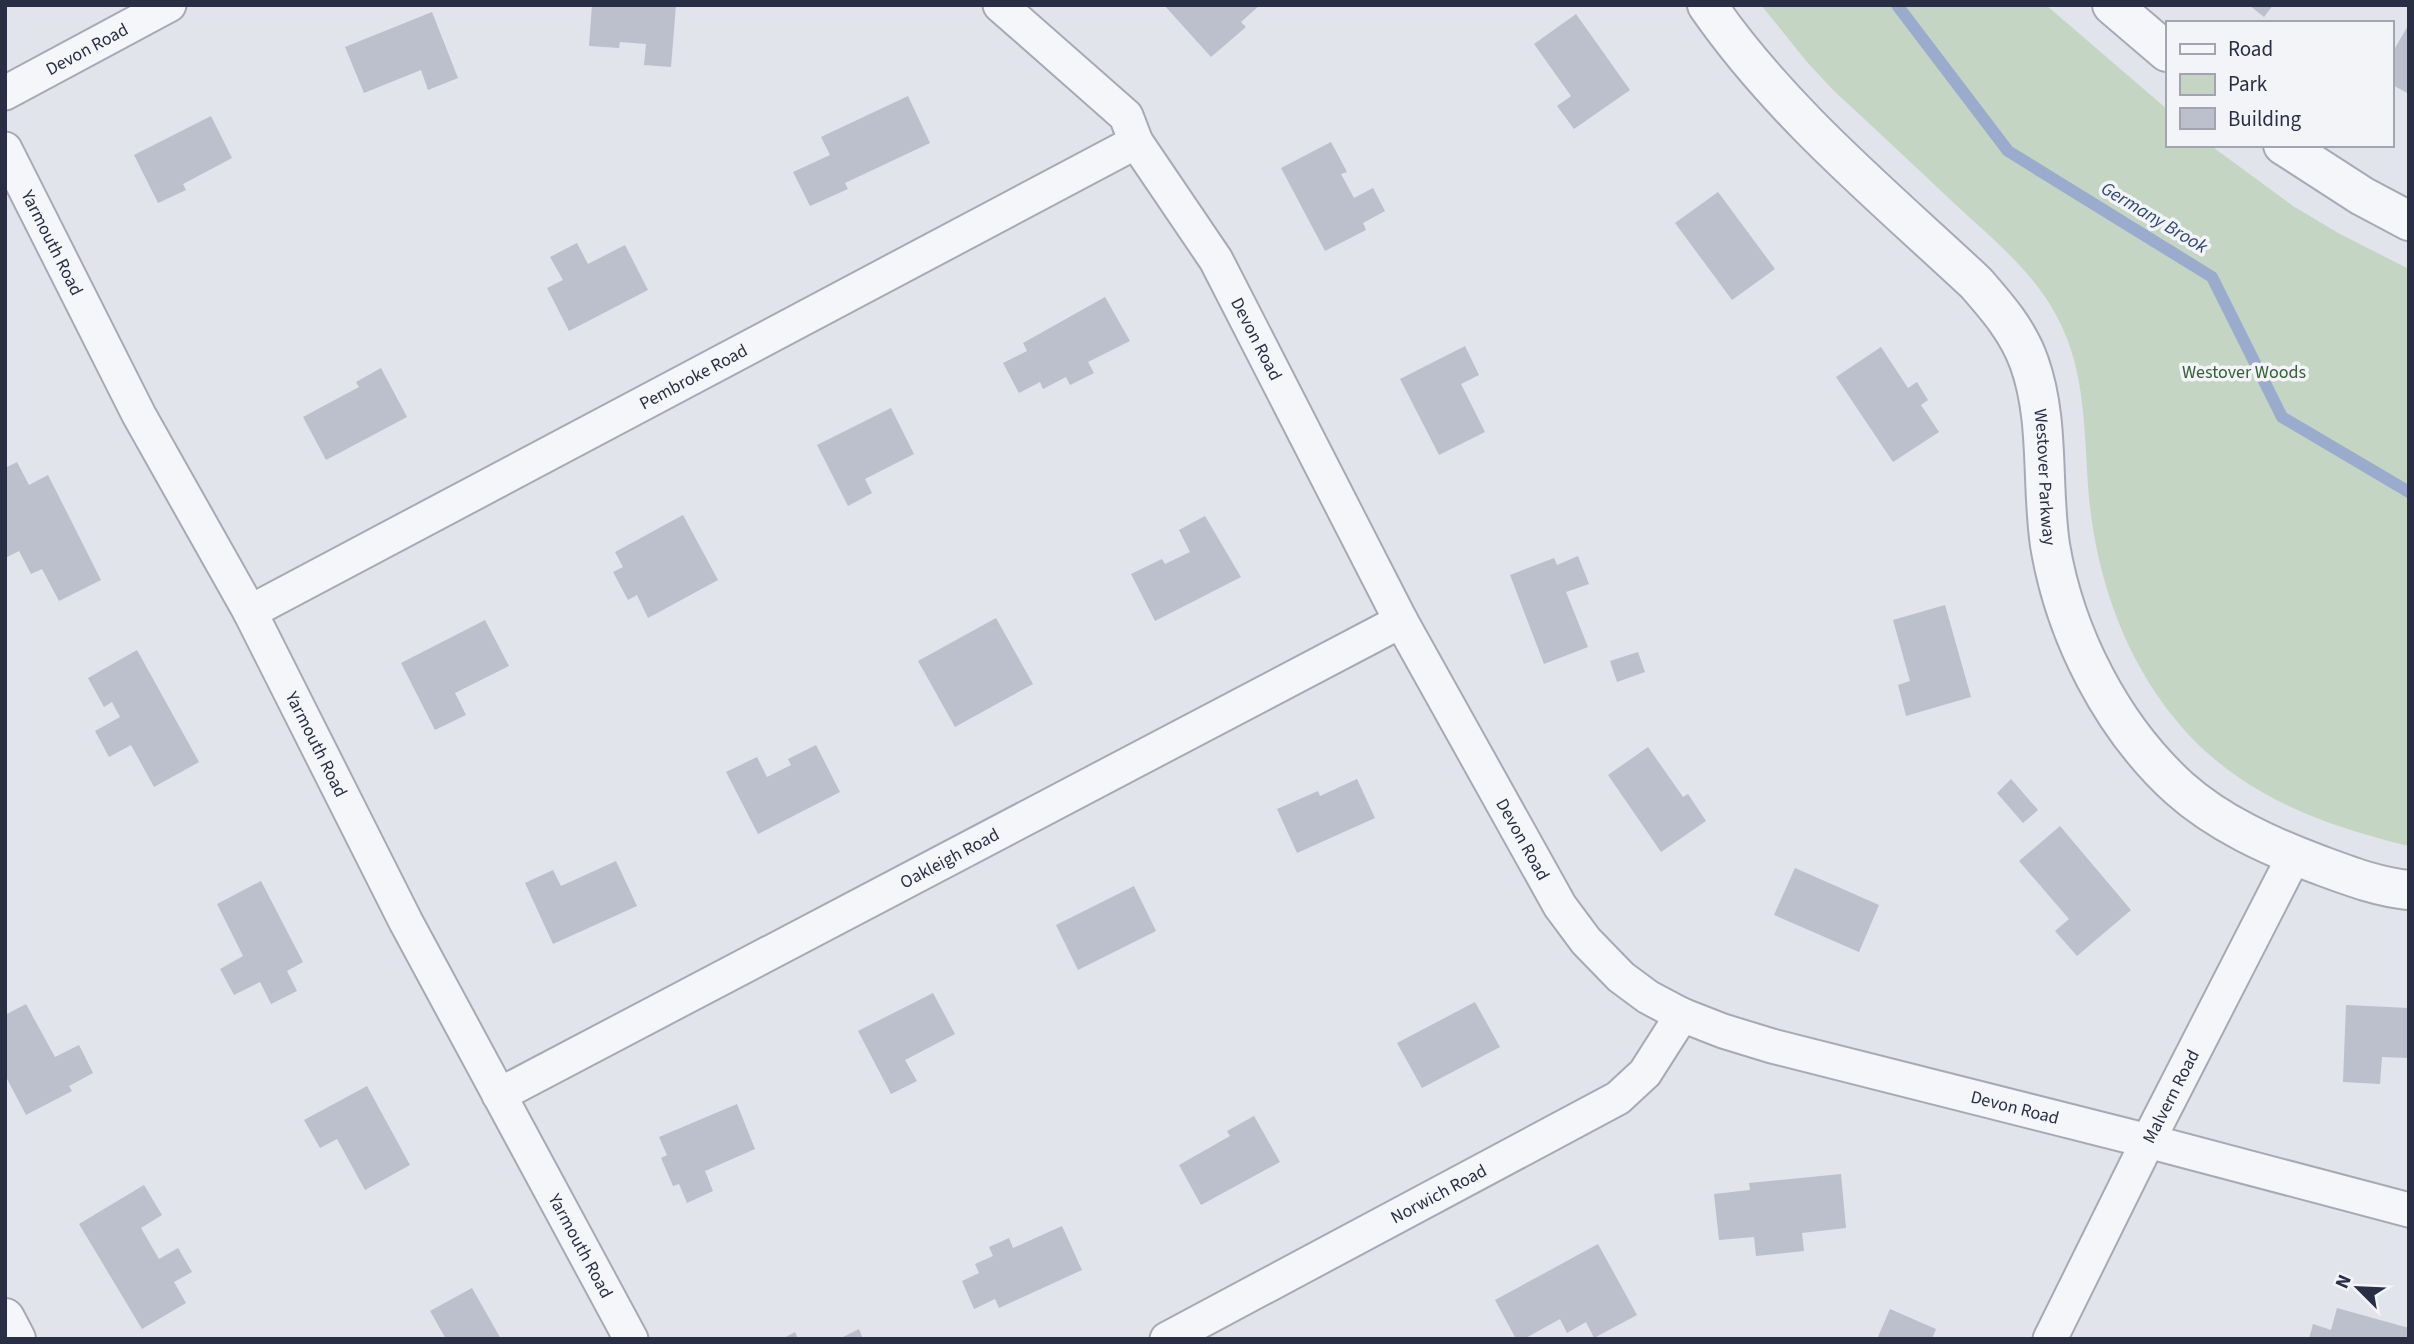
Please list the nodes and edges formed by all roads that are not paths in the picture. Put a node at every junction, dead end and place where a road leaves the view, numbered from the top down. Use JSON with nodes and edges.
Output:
{"nodes":[{"id":1,"x":169,"y":5,"type":"edge"},
{"id":2,"x":1000,"y":5,"type":"edge"},
{"id":3,"x":1707,"y":5,"type":"edge"},
{"id":4,"x":2112,"y":5,"type":"edge"},
{"id":5,"x":2166,"y":51,"type":"edge"},
{"id":6,"x":5,"y":93,"type":"edge"},
{"id":7,"x":1136,"y":142,"type":"junction"},
{"id":8,"x":2286,"y":147,"type":"edge"},
{"id":9,"x":5,"y":149,"type":"edge"},
{"id":10,"x":2409,"y":221,"type":"edge"},
{"id":11,"x":250,"y":612,"type":"junction"},
{"id":12,"x":1401,"y":621,"type":"junction"},
{"id":13,"x":2294,"y":856,"type":"junction"},
{"id":14,"x":2409,"y":890,"type":"edge"},
{"id":15,"x":1682,"y":1015,"type":"junction"},
{"id":16,"x":499,"y":1095,"type":"junction"},
{"id":17,"x":2148,"y":1141,"type":"junction"},
{"id":18,"x":2409,"y":1210,"type":"edge"},
{"id":19,"x":5,"y":1318,"type":"edge"},
{"id":20,"x":16,"y":1339,"type":"edge"},
{"id":21,"x":631,"y":1339,"type":"edge"},
{"id":22,"x":1167,"y":1339,"type":"edge"},
{"id":23,"x":2050,"y":1339,"type":"edge"}],
"edges":[{"from":1,"to":6,"type":"street","name":"Devon Road"},
{"from":2,"to":7,"type":"street","name":"Devon Road"},
{"from":3,"to":13,"type":"street","name":"Westover Parkway"},
{"from":4,"to":5,"type":"street"},
{"from":7,"to":11,"type":"street","name":"Pembroke Road"},
{"from":7,"to":12,"type":"street","name":"Devon Road"},
{"from":8,"to":10,"type":"street"},
{"from":9,"to":11,"type":"street","name":"Yarmouth Road"},
{"from":11,"to":16,"type":"street","name":"Yarmouth Road"},
{"from":12,"to":15,"type":"street","name":"Devon Road"},
{"from":12,"to":16,"type":"street","name":"Oakleigh Road"},
{"from":13,"to":14,"type":"street","name":"Westover Parkway"},
{"from":13,"to":17,"type":"street","name":"Malvern Road"},
{"from":15,"to":17,"type":"street","name":"Devon Road"},
{"from":15,"to":22,"type":"street","name":"Norwich Road"},
{"from":16,"to":21,"type":"street","name":"Yarmouth Road"},
{"from":17,"to":18,"type":"street","name":"Devon Road"},
{"from":17,"to":23,"type":"street","name":"Malvern Road"},
{"from":19,"to":20,"type":"street"}]}
